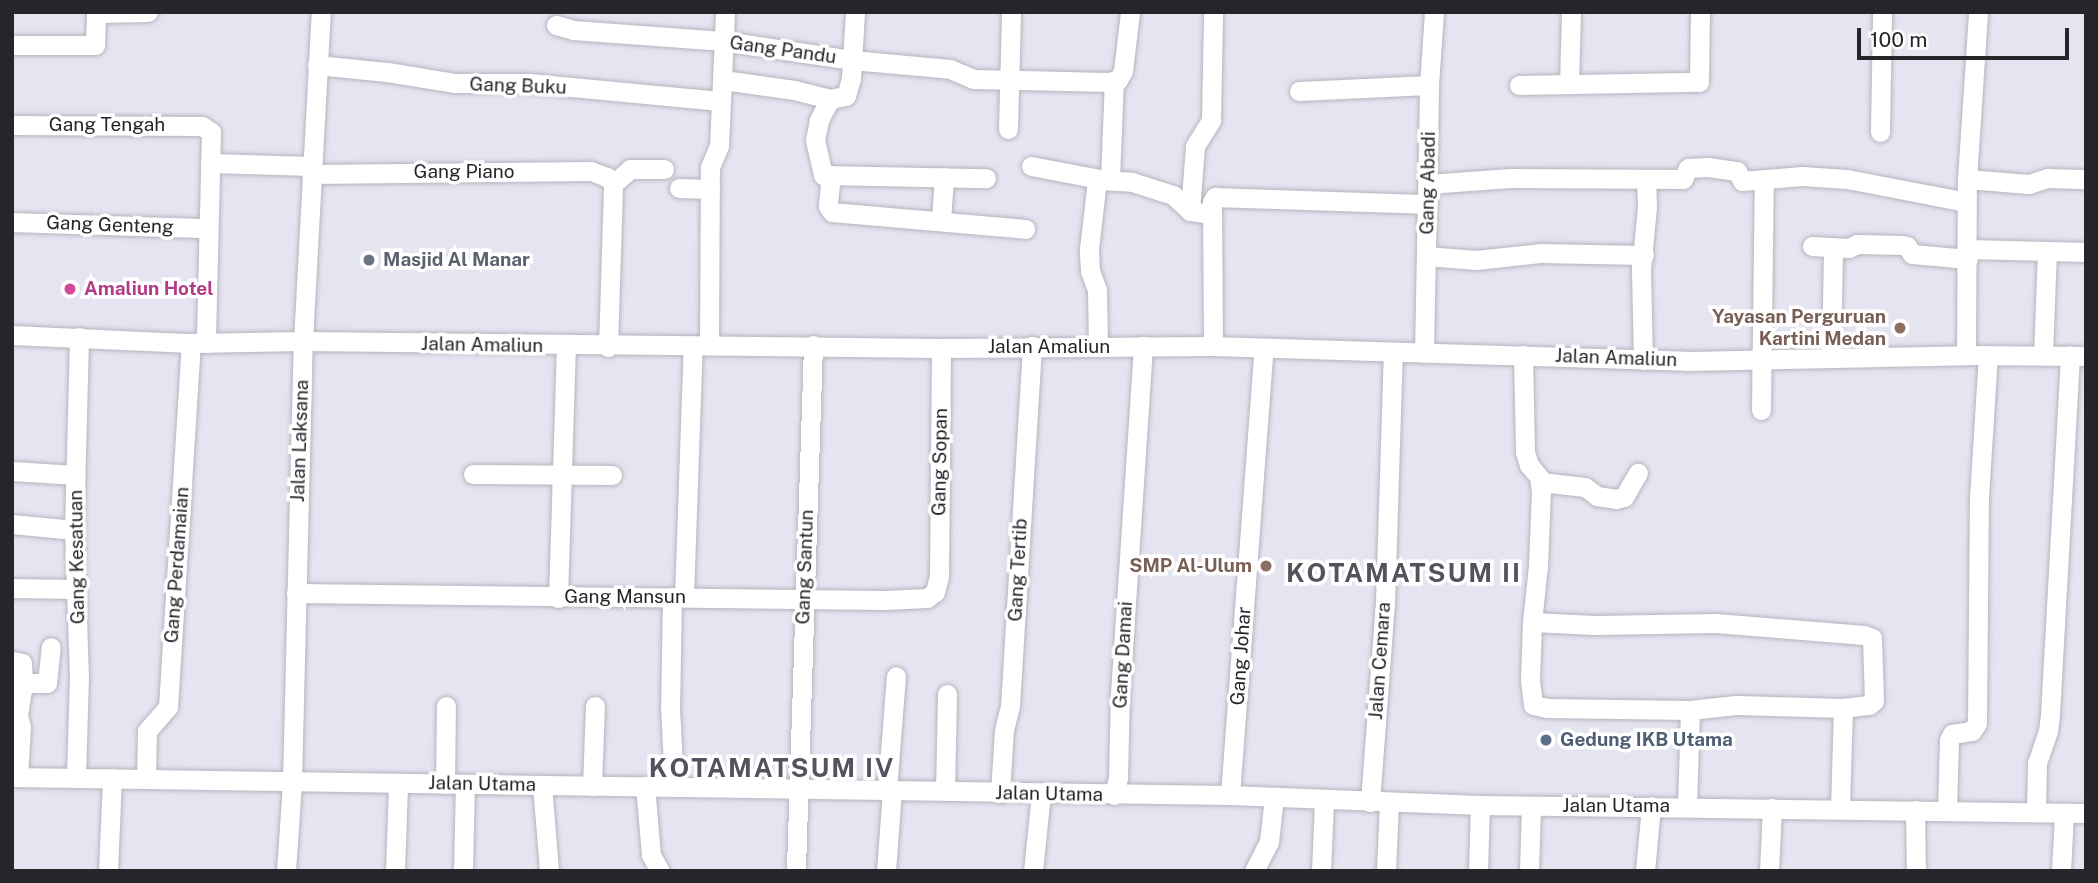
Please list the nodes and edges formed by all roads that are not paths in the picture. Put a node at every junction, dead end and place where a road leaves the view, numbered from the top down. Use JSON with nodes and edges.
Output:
{"nodes":[{"id":1,"x":148,"y":12,"type":"edge"},
{"id":2,"x":321,"y":12,"type":"edge"},
{"id":3,"x":725,"y":12,"type":"edge"},
{"id":4,"x":855,"y":12,"type":"edge"},
{"id":5,"x":1011,"y":12,"type":"edge"},
{"id":6,"x":1130,"y":12,"type":"edge"},
{"id":7,"x":1213,"y":12,"type":"edge"},
{"id":8,"x":1434,"y":12,"type":"edge"},
{"id":9,"x":1571,"y":12,"type":"edge"},
{"id":10,"x":1700,"y":12,"type":"edge"},
{"id":11,"x":1882,"y":12,"type":"edge"},
{"id":12,"x":1978,"y":12,"type":"edge"},
{"id":13,"x":96,"y":13,"type":"edge"},
{"id":14,"x":556,"y":25,"type":"dead end"},
{"id":15,"x":724,"y":41,"type":"junction"},
{"id":16,"x":12,"y":45,"type":"edge"},
{"id":17,"x":852,"y":60,"type":"junction"},
{"id":18,"x":317,"y":65,"type":"junction"},
{"id":19,"x":1008,"y":78,"type":"junction"},
{"id":20,"x":723,"y":80,"type":"junction"},
{"id":21,"x":1114,"y":81,"type":"junction"},
{"id":22,"x":1429,"y":85,"type":"junction"},
{"id":23,"x":1519,"y":85,"type":"dead end"},
{"id":24,"x":1569,"y":85,"type":"junction"},
{"id":25,"x":1299,"y":91,"type":"dead end"},
{"id":26,"x":830,"y":99,"type":"junction"},
{"id":27,"x":720,"y":101,"type":"junction"},
{"id":28,"x":12,"y":125,"type":"edge"},
{"id":29,"x":202,"y":126,"type":"joint"},
{"id":30,"x":1008,"y":129,"type":"dead end"},
{"id":31,"x":1880,"y":132,"type":"dead end"},
{"id":32,"x":210,"y":163,"type":"junction"},
{"id":33,"x":1031,"y":166,"type":"dead end"},
{"id":34,"x":664,"y":169,"type":"dead end"},
{"id":35,"x":311,"y":170,"type":"junction"},
{"id":36,"x":831,"y":175,"type":"junction"},
{"id":37,"x":944,"y":177,"type":"junction"},
{"id":38,"x":985,"y":178,"type":"dead end"},
{"id":39,"x":1105,"y":179,"type":"junction"},
{"id":40,"x":1646,"y":179,"type":"junction"},
{"id":41,"x":1967,"y":179,"type":"junction"},
{"id":42,"x":2086,"y":179,"type":"edge"},
{"id":43,"x":1764,"y":180,"type":"junction"},
{"id":44,"x":613,"y":184,"type":"junction"},
{"id":45,"x":680,"y":188,"type":"dead end"},
{"id":46,"x":710,"y":189,"type":"junction"},
{"id":47,"x":1428,"y":194,"type":"junction"},
{"id":48,"x":1966,"y":202,"type":"junction"},
{"id":49,"x":1212,"y":208,"type":"junction"},
{"id":50,"x":1190,"y":211,"type":"junction"},
{"id":51,"x":942,"y":220,"type":"junction"},
{"id":52,"x":12,"y":222,"type":"edge"},
{"id":53,"x":208,"y":229,"type":"junction"},
{"id":54,"x":1025,"y":229,"type":"dead end"},
{"id":55,"x":1812,"y":246,"type":"dead end"},
{"id":56,"x":1833,"y":247,"type":"junction"},
{"id":57,"x":2047,"y":251,"type":"junction"},
{"id":58,"x":2086,"y":252,"type":"edge"},
{"id":59,"x":1968,"y":254,"type":"junction"},
{"id":60,"x":1644,"y":255,"type":"junction"},
{"id":61,"x":1426,"y":257,"type":"junction"},
{"id":62,"x":12,"y":335,"type":"edge"},
{"id":63,"x":303,"y":341,"type":"junction"},
{"id":64,"x":198,"y":343,"type":"junction"},
{"id":65,"x":78,"y":345,"type":"junction"},
{"id":66,"x":701,"y":345,"type":"junction"},
{"id":67,"x":813,"y":345,"type":"junction"},
{"id":68,"x":566,"y":346,"type":"junction"},
{"id":69,"x":1032,"y":346,"type":"junction"},
{"id":70,"x":1098,"y":346,"type":"junction"},
{"id":71,"x":1143,"y":346,"type":"junction"},
{"id":72,"x":1213,"y":346,"type":"junction"},
{"id":73,"x":608,"y":347,"type":"junction"},
{"id":74,"x":942,"y":348,"type":"junction"},
{"id":75,"x":1264,"y":348,"type":"junction"},
{"id":76,"x":1393,"y":352,"type":"junction"},
{"id":77,"x":1424,"y":353,"type":"junction"},
{"id":78,"x":1523,"y":355,"type":"junction"},
{"id":79,"x":1966,"y":355,"type":"junction"},
{"id":80,"x":1988,"y":355,"type":"junction"},
{"id":81,"x":2043,"y":355,"type":"junction"},
{"id":82,"x":1831,"y":356,"type":"junction"},
{"id":83,"x":2078,"y":356,"type":"edge"},
{"id":84,"x":1763,"y":357,"type":"junction"},
{"id":85,"x":1643,"y":360,"type":"junction"},
{"id":86,"x":1762,"y":410,"type":"dead end"},
{"id":87,"x":12,"y":471,"type":"edge"},
{"id":88,"x":1638,"y":473,"type":"dead end"},
{"id":89,"x":473,"y":474,"type":"dead end"},
{"id":90,"x":563,"y":474,"type":"junction"},
{"id":91,"x":76,"y":475,"type":"junction"},
{"id":92,"x":612,"y":475,"type":"dead end"},
{"id":93,"x":1541,"y":482,"type":"junction"},
{"id":94,"x":12,"y":524,"type":"edge"},
{"id":95,"x":75,"y":530,"type":"junction"},
{"id":96,"x":939,"y":576,"type":"joint"},
{"id":97,"x":12,"y":588,"type":"edge"},
{"id":98,"x":76,"y":589,"type":"junction"},
{"id":99,"x":296,"y":593,"type":"junction"},
{"id":100,"x":678,"y":597,"type":"junction"},
{"id":101,"x":804,"y":597,"type":"junction"},
{"id":102,"x":558,"y":598,"type":"junction"},
{"id":103,"x":1532,"y":622,"type":"junction"},
{"id":104,"x":51,"y":647,"type":"dead end"},
{"id":105,"x":12,"y":660,"type":"edge"},
{"id":106,"x":896,"y":676,"type":"dead end"},
{"id":107,"x":23,"y":683,"type":"junction"},
{"id":108,"x":947,"y":694,"type":"dead end"},
{"id":109,"x":446,"y":706,"type":"dead end"},
{"id":110,"x":595,"y":706,"type":"dead end"},
{"id":111,"x":1843,"y":708,"type":"junction"},
{"id":112,"x":1690,"y":710,"type":"junction"},
{"id":113,"x":15,"y":777,"type":"edge"},
{"id":114,"x":76,"y":777,"type":"junction"},
{"id":115,"x":111,"y":778,"type":"junction"},
{"id":116,"x":146,"y":779,"type":"junction"},
{"id":117,"x":292,"y":782,"type":"junction"},
{"id":118,"x":398,"y":784,"type":"junction"},
{"id":119,"x":445,"y":784,"type":"junction"},
{"id":120,"x":465,"y":784,"type":"junction"},
{"id":121,"x":542,"y":785,"type":"junction"},
{"id":122,"x":593,"y":786,"type":"junction"},
{"id":123,"x":645,"y":786,"type":"junction"},
{"id":124,"x":674,"y":786,"type":"junction"},
{"id":125,"x":798,"y":789,"type":"junction"},
{"id":126,"x":890,"y":790,"type":"junction"},
{"id":127,"x":945,"y":791,"type":"junction"},
{"id":128,"x":1000,"y":793,"type":"junction"},
{"id":129,"x":1041,"y":794,"type":"junction"},
{"id":130,"x":1114,"y":795,"type":"junction"},
{"id":131,"x":1230,"y":795,"type":"junction"},
{"id":132,"x":1274,"y":797,"type":"junction"},
{"id":133,"x":1324,"y":801,"type":"junction"},
{"id":134,"x":1380,"y":802,"type":"junction"},
{"id":135,"x":1480,"y":805,"type":"junction"},
{"id":136,"x":1531,"y":806,"type":"junction"},
{"id":137,"x":1651,"y":806,"type":"junction"},
{"id":138,"x":1687,"y":806,"type":"junction"},
{"id":139,"x":1773,"y":808,"type":"junction"},
{"id":140,"x":1840,"y":808,"type":"junction"},
{"id":141,"x":1915,"y":810,"type":"junction"},
{"id":142,"x":1947,"y":811,"type":"junction"},
{"id":143,"x":2036,"y":811,"type":"junction"},
{"id":144,"x":2064,"y":813,"type":"junction"},
{"id":145,"x":2086,"y":813,"type":"edge"},
{"id":146,"x":796,"y":868,"type":"dead end"},
{"id":147,"x":108,"y":871,"type":"edge"},
{"id":148,"x":286,"y":871,"type":"edge"},
{"id":149,"x":395,"y":871,"type":"edge"},
{"id":150,"x":463,"y":871,"type":"edge"},
{"id":151,"x":549,"y":871,"type":"edge"},
{"id":152,"x":660,"y":871,"type":"edge"},
{"id":153,"x":886,"y":871,"type":"edge"},
{"id":154,"x":1033,"y":871,"type":"edge"},
{"id":155,"x":1254,"y":871,"type":"edge"},
{"id":156,"x":1321,"y":871,"type":"edge"},
{"id":157,"x":1386,"y":871,"type":"edge"},
{"id":158,"x":1478,"y":871,"type":"edge"},
{"id":159,"x":1529,"y":871,"type":"edge"},
{"id":160,"x":1645,"y":871,"type":"edge"},
{"id":161,"x":1769,"y":871,"type":"edge"},
{"id":162,"x":1916,"y":871,"type":"edge"},
{"id":163,"x":2061,"y":871,"type":"edge"}],
"edges":[{"from":1,"to":13,"type":"street"},
{"from":2,"to":18,"type":"street","name":"Jalan Laksana"},
{"from":3,"to":15,"type":"street"},
{"from":4,"to":17,"type":"street"},
{"from":5,"to":19,"type":"street"},
{"from":6,"to":21,"type":"street"},
{"from":7,"to":50,"type":"street"},
{"from":8,"to":22,"type":"street","name":"Gang Abadi"},
{"from":9,"to":24,"type":"street"},
{"from":10,"to":24,"type":"street"},
{"from":11,"to":31,"type":"street"},
{"from":12,"to":41,"type":"street"},
{"from":13,"to":16,"type":"street"},
{"from":14,"to":15,"type":"street","name":"Gang Pandu"},
{"from":15,"to":17,"type":"street","name":"Gang Pandu"},
{"from":15,"to":20,"type":"street"},
{"from":17,"to":19,"type":"street","name":"Gang Pandu"},
{"from":17,"to":26,"type":"street"},
{"from":18,"to":27,"type":"street","name":"Gang Buku"},
{"from":18,"to":35,"type":"street","name":"Jalan Laksana"},
{"from":19,"to":21,"type":"street","name":"Gang Pandu"},
{"from":19,"to":30,"type":"street"},
{"from":20,"to":26,"type":"street"},
{"from":20,"to":27,"type":"street"},
{"from":21,"to":39,"type":"street"},
{"from":22,"to":25,"type":"street"},
{"from":22,"to":47,"type":"street","name":"Gang Abadi"},
{"from":23,"to":24,"type":"street"},
{"from":26,"to":36,"type":"street"},
{"from":27,"to":46,"type":"street"},
{"from":28,"to":29,"type":"street","name":"Gang Tengah"},
{"from":29,"to":32,"type":"street","name":"Gang Perdamaian"},
{"from":32,"to":35,"type":"street","name":"Gang Piano"},
{"from":32,"to":53,"type":"street","name":"Gang Perdamaian"},
{"from":33,"to":39,"type":"street"},
{"from":34,"to":44,"type":"street"},
{"from":35,"to":44,"type":"street","name":"Gang Piano"},
{"from":35,"to":63,"type":"street","name":"Jalan Laksana"},
{"from":36,"to":37,"type":"street"},
{"from":36,"to":51,"type":"street"},
{"from":37,"to":38,"type":"street"},
{"from":37,"to":51,"type":"street"},
{"from":39,"to":50,"type":"street"},
{"from":39,"to":70,"type":"street"},
{"from":40,"to":43,"type":"street"},
{"from":40,"to":47,"type":"street"},
{"from":40,"to":60,"type":"street"},
{"from":41,"to":42,"type":"street"},
{"from":41,"to":48,"type":"street"},
{"from":43,"to":48,"type":"street"},
{"from":43,"to":84,"type":"street"},
{"from":44,"to":73,"type":"street"},
{"from":45,"to":46,"type":"street"},
{"from":46,"to":66,"type":"street"},
{"from":47,"to":49,"type":"street"},
{"from":47,"to":61,"type":"street","name":"Gang Abadi"},
{"from":48,"to":59,"type":"street"},
{"from":49,"to":50,"type":"street"},
{"from":49,"to":72,"type":"street"},
{"from":51,"to":54,"type":"street"},
{"from":52,"to":53,"type":"street","name":"Gang Genteng"},
{"from":53,"to":64,"type":"street","name":"Gang Perdamaian"},
{"from":55,"to":56,"type":"street"},
{"from":56,"to":59,"type":"street"},
{"from":56,"to":82,"type":"street"},
{"from":57,"to":58,"type":"street"},
{"from":57,"to":59,"type":"street"},
{"from":57,"to":81,"type":"street"},
{"from":59,"to":79,"type":"street"},
{"from":60,"to":61,"type":"street"},
{"from":60,"to":85,"type":"street"},
{"from":61,"to":77,"type":"street","name":"Gang Abadi"},
{"from":62,"to":65,"type":"street","name":"Jalan Amaliun"},
{"from":63,"to":64,"type":"street","name":"Jalan Amaliun"},
{"from":63,"to":68,"type":"street","name":"Jalan Amaliun"},
{"from":63,"to":99,"type":"street","name":"Jalan Laksana"},
{"from":64,"to":65,"type":"street","name":"Jalan Amaliun"},
{"from":64,"to":116,"type":"street","name":"Gang Perdamaian"},
{"from":65,"to":91,"type":"street","name":"Gang Kesatuan"},
{"from":66,"to":67,"type":"street","name":"Jalan Amaliun"},
{"from":66,"to":73,"type":"street","name":"Jalan Amaliun"},
{"from":66,"to":100,"type":"street"},
{"from":67,"to":74,"type":"street","name":"Jalan Amaliun"},
{"from":67,"to":101,"type":"street","name":"Gang Santun"},
{"from":68,"to":73,"type":"street","name":"Jalan Amaliun"},
{"from":68,"to":90,"type":"street"},
{"from":69,"to":70,"type":"street","name":"Jalan Amaliun"},
{"from":69,"to":74,"type":"street","name":"Jalan Amaliun"},
{"from":69,"to":128,"type":"street","name":"Gang Tertib"},
{"from":70,"to":71,"type":"street","name":"Jalan Amaliun"},
{"from":71,"to":72,"type":"street","name":"Jalan Amaliun"},
{"from":71,"to":130,"type":"street","name":"Gang Damai"},
{"from":72,"to":75,"type":"street","name":"Jalan Amaliun"},
{"from":74,"to":96,"type":"street","name":"Gang Sopan"},
{"from":75,"to":76,"type":"street","name":"Jalan Amaliun"},
{"from":75,"to":131,"type":"street","name":"Gang Johar"},
{"from":76,"to":77,"type":"street","name":"Jalan Amaliun"},
{"from":76,"to":134,"type":"street","name":"Jalan Cemara"},
{"from":77,"to":78,"type":"street","name":"Jalan Amaliun"},
{"from":78,"to":85,"type":"street","name":"Jalan Amaliun"},
{"from":78,"to":93,"type":"street"},
{"from":79,"to":80,"type":"street","name":"Jalan Amaliun"},
{"from":79,"to":82,"type":"street","name":"Jalan Amaliun"},
{"from":80,"to":81,"type":"street","name":"Jalan Amaliun"},
{"from":80,"to":142,"type":"street"},
{"from":81,"to":83,"type":"street","name":"Jalan Amaliun"},
{"from":82,"to":84,"type":"street","name":"Jalan Amaliun"},
{"from":83,"to":143,"type":"street"},
{"from":84,"to":85,"type":"street","name":"Jalan Amaliun"},
{"from":84,"to":86,"type":"street"},
{"from":87,"to":91,"type":"street"},
{"from":88,"to":93,"type":"street"},
{"from":89,"to":90,"type":"street"},
{"from":90,"to":92,"type":"street"},
{"from":90,"to":102,"type":"street"},
{"from":91,"to":95,"type":"street","name":"Gang Kesatuan"},
{"from":93,"to":103,"type":"street"},
{"from":94,"to":95,"type":"street"},
{"from":95,"to":98,"type":"street","name":"Gang Kesatuan"},
{"from":96,"to":101,"type":"street","name":"Gang Mansun"},
{"from":97,"to":98,"type":"street"},
{"from":98,"to":114,"type":"street","name":"Gang Kesatuan"},
{"from":99,"to":102,"type":"street","name":"Gang Mansun"},
{"from":99,"to":117,"type":"street","name":"Jalan Laksana"},
{"from":100,"to":101,"type":"street","name":"Gang Mansun"},
{"from":100,"to":102,"type":"street","name":"Gang Mansun"},
{"from":100,"to":124,"type":"street"},
{"from":101,"to":125,"type":"street","name":"Gang Santun"},
{"from":103,"to":111,"type":"street"},
{"from":103,"to":112,"type":"street"},
{"from":104,"to":107,"type":"street"},
{"from":105,"to":107,"type":"street"},
{"from":106,"to":126,"type":"street"},
{"from":107,"to":113,"type":"street"},
{"from":108,"to":127,"type":"street"},
{"from":109,"to":119,"type":"street"},
{"from":110,"to":122,"type":"street"},
{"from":111,"to":112,"type":"street"},
{"from":111,"to":140,"type":"street"},
{"from":112,"to":138,"type":"street"},
{"from":113,"to":114,"type":"street","name":"Jalan Utama"},
{"from":114,"to":115,"type":"street","name":"Jalan Utama"},
{"from":115,"to":116,"type":"street","name":"Jalan Utama"},
{"from":115,"to":147,"type":"street"},
{"from":116,"to":117,"type":"street","name":"Jalan Utama"},
{"from":117,"to":118,"type":"street","name":"Jalan Utama"},
{"from":117,"to":148,"type":"street","name":"Jalan Laksana"},
{"from":118,"to":119,"type":"street","name":"Jalan Utama"},
{"from":118,"to":149,"type":"street"},
{"from":119,"to":120,"type":"street","name":"Jalan Utama"},
{"from":120,"to":121,"type":"street","name":"Jalan Utama"},
{"from":120,"to":150,"type":"street"},
{"from":121,"to":122,"type":"street","name":"Jalan Utama"},
{"from":121,"to":151,"type":"street"},
{"from":122,"to":123,"type":"street","name":"Jalan Utama"},
{"from":123,"to":124,"type":"street","name":"Jalan Utama"},
{"from":123,"to":152,"type":"street"},
{"from":124,"to":125,"type":"street","name":"Jalan Utama"},
{"from":125,"to":126,"type":"street","name":"Jalan Utama"},
{"from":125,"to":146,"type":"street","name":"Gang Santun"},
{"from":126,"to":127,"type":"street","name":"Jalan Utama"},
{"from":126,"to":153,"type":"street"},
{"from":127,"to":128,"type":"street","name":"Jalan Utama"},
{"from":128,"to":129,"type":"street","name":"Jalan Utama"},
{"from":129,"to":130,"type":"street","name":"Jalan Utama"},
{"from":129,"to":154,"type":"street"},
{"from":130,"to":131,"type":"street","name":"Jalan Utama"},
{"from":131,"to":132,"type":"street","name":"Jalan Utama"},
{"from":132,"to":133,"type":"street","name":"Jalan Utama"},
{"from":132,"to":155,"type":"street"},
{"from":133,"to":134,"type":"street","name":"Jalan Utama"},
{"from":133,"to":156,"type":"street"},
{"from":134,"to":135,"type":"street","name":"Jalan Utama"},
{"from":134,"to":157,"type":"street","name":"Jalan Cemara"},
{"from":135,"to":136,"type":"street","name":"Jalan Utama"},
{"from":135,"to":158,"type":"street"},
{"from":136,"to":137,"type":"street","name":"Jalan Utama"},
{"from":136,"to":159,"type":"street"},
{"from":137,"to":138,"type":"street","name":"Jalan Utama"},
{"from":137,"to":160,"type":"street"},
{"from":138,"to":139,"type":"street","name":"Jalan Utama"},
{"from":139,"to":140,"type":"street","name":"Jalan Utama"},
{"from":139,"to":161,"type":"street"},
{"from":140,"to":141,"type":"street","name":"Jalan Utama"},
{"from":141,"to":142,"type":"street","name":"Jalan Utama"},
{"from":141,"to":162,"type":"street"},
{"from":142,"to":143,"type":"street","name":"Jalan Utama"},
{"from":143,"to":144,"type":"street","name":"Jalan Utama"},
{"from":144,"to":145,"type":"street","name":"Jalan Utama"},
{"from":144,"to":163,"type":"street"}]}
